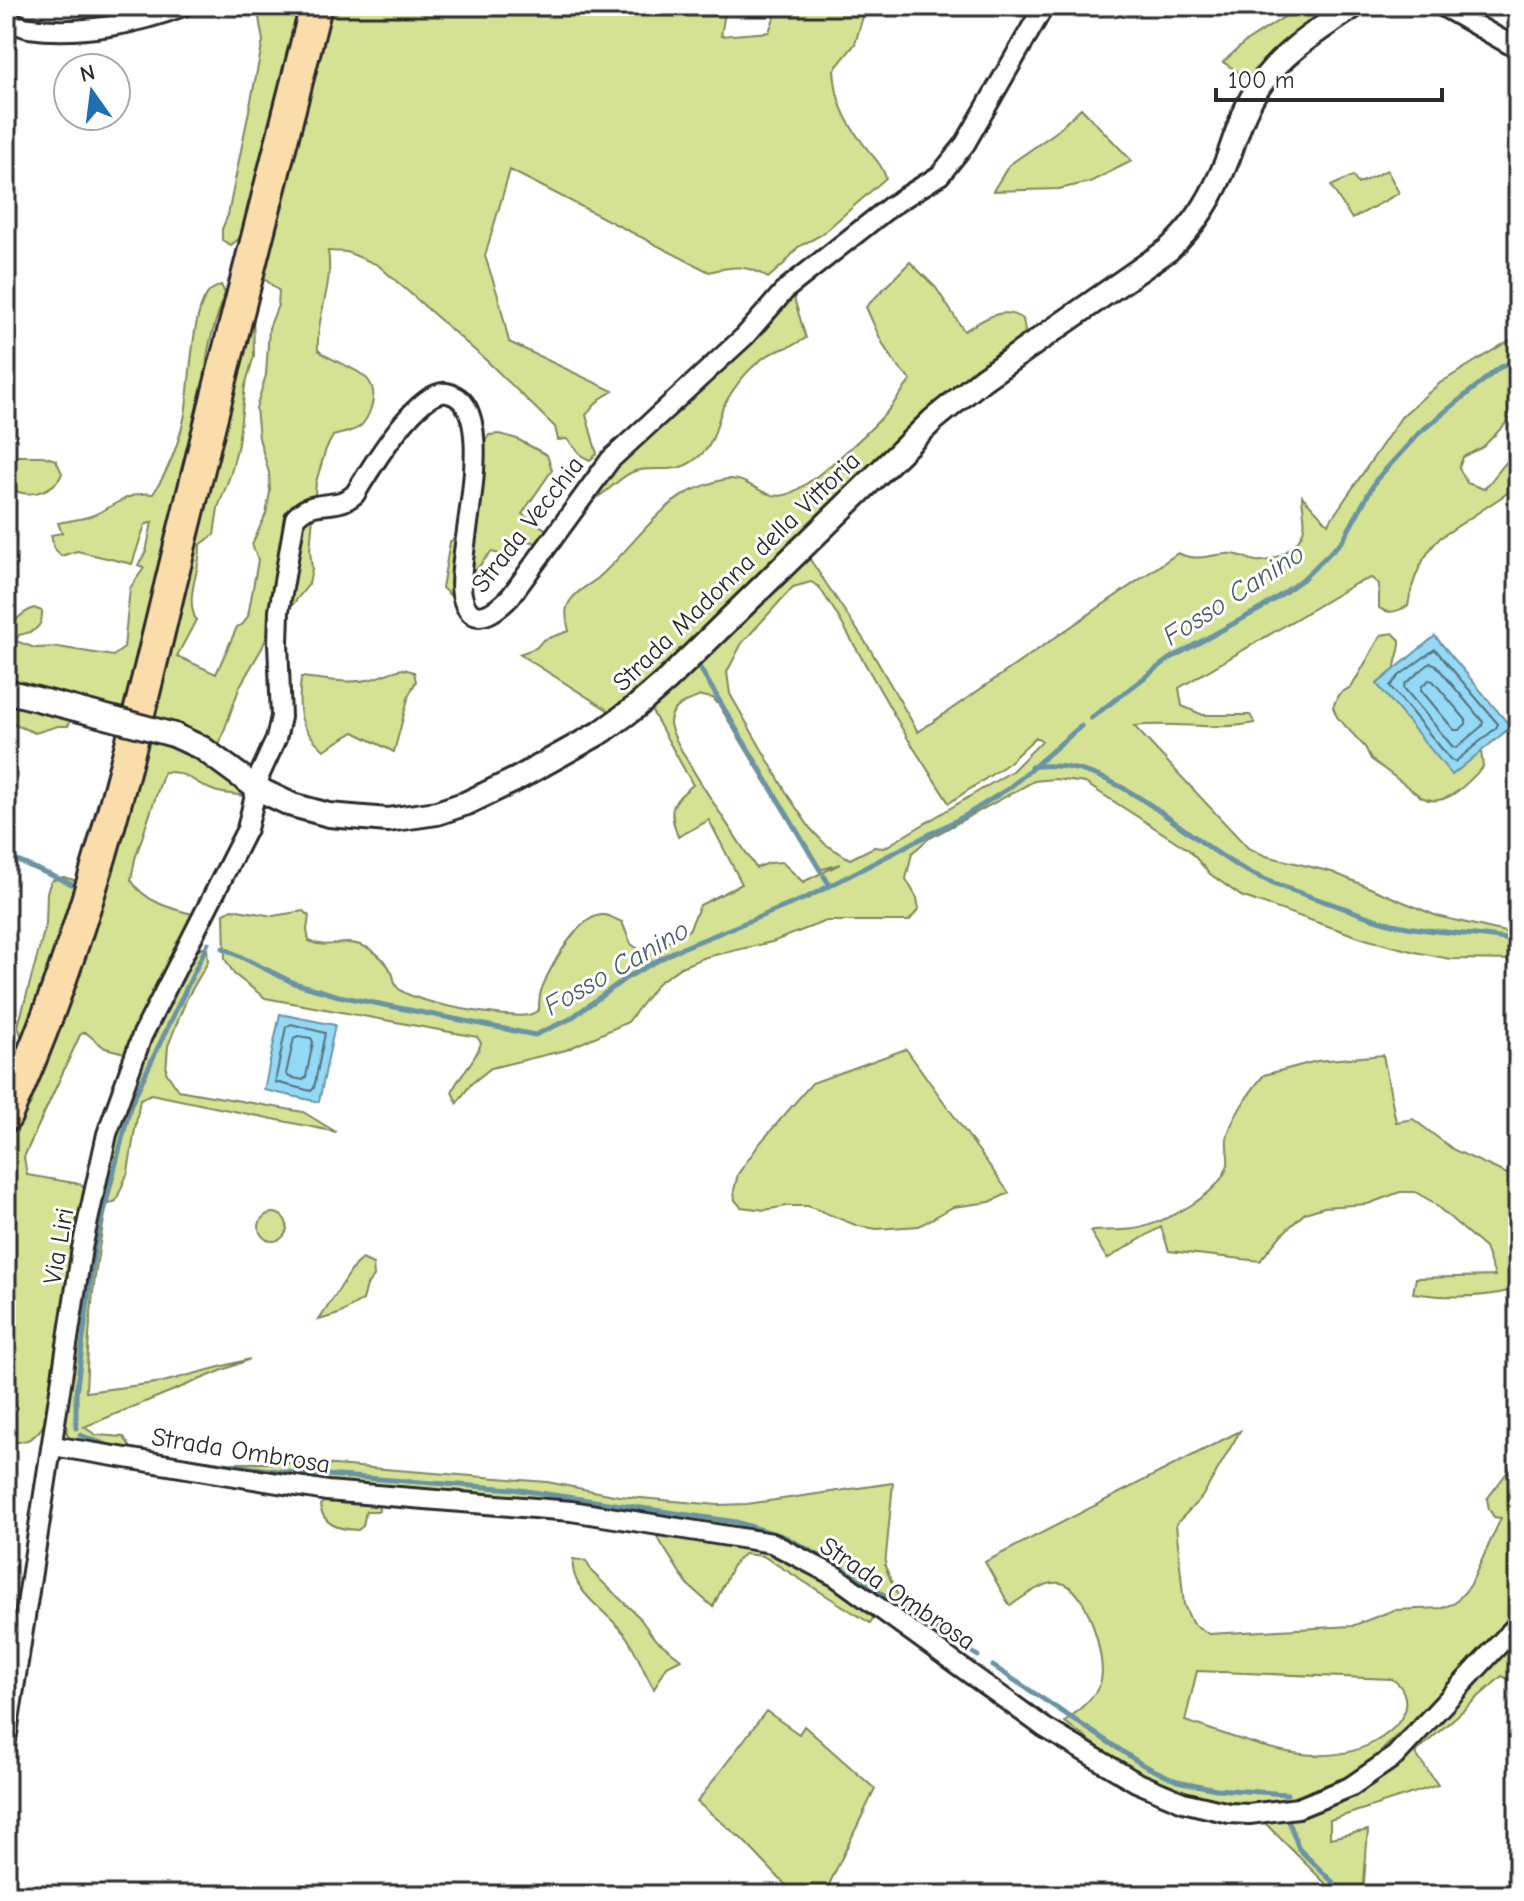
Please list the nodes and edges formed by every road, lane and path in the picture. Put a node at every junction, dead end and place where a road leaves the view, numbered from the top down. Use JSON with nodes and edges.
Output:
{"nodes":[{"id":1,"x":183,"y":6,"type":"edge"},
{"id":2,"x":316,"y":6,"type":"edge"},
{"id":3,"x":1044,"y":6,"type":"edge"},
{"id":4,"x":1354,"y":6,"type":"edge"},
{"id":5,"x":1442,"y":6,"type":"edge"},
{"id":6,"x":6,"y":18,"type":"edge"},
{"id":7,"x":1518,"y":49,"type":"edge"},
{"id":8,"x":6,"y":691,"type":"edge"},
{"id":9,"x":258,"y":789,"type":"junction"},
{"id":10,"x":6,"y":1116,"type":"edge"},
{"id":11,"x":53,"y":1446,"type":"junction"},
{"id":12,"x":1518,"y":1624,"type":"edge"},
{"id":13,"x":6,"y":1740,"type":"edge"}],
"edges":[{"from":1,"to":6,"type":"street"},
{"from":2,"to":10,"type":"highway"},
{"from":3,"to":9,"type":"street","name":"Strada Vecchia"},
{"from":4,"to":9,"type":"street","name":"Strada Madonna della Vittoria"},
{"from":5,"to":7,"type":"street"},
{"from":8,"to":9,"type":"street","name":"Strada Madonna della Vittoria","bridge":true},
{"from":9,"to":11,"type":"street","name":"Via Liri"},
{"from":11,"to":12,"type":"street","name":"Strada Ombrosa"},
{"from":11,"to":13,"type":"street","name":"Via Liri"}]}
